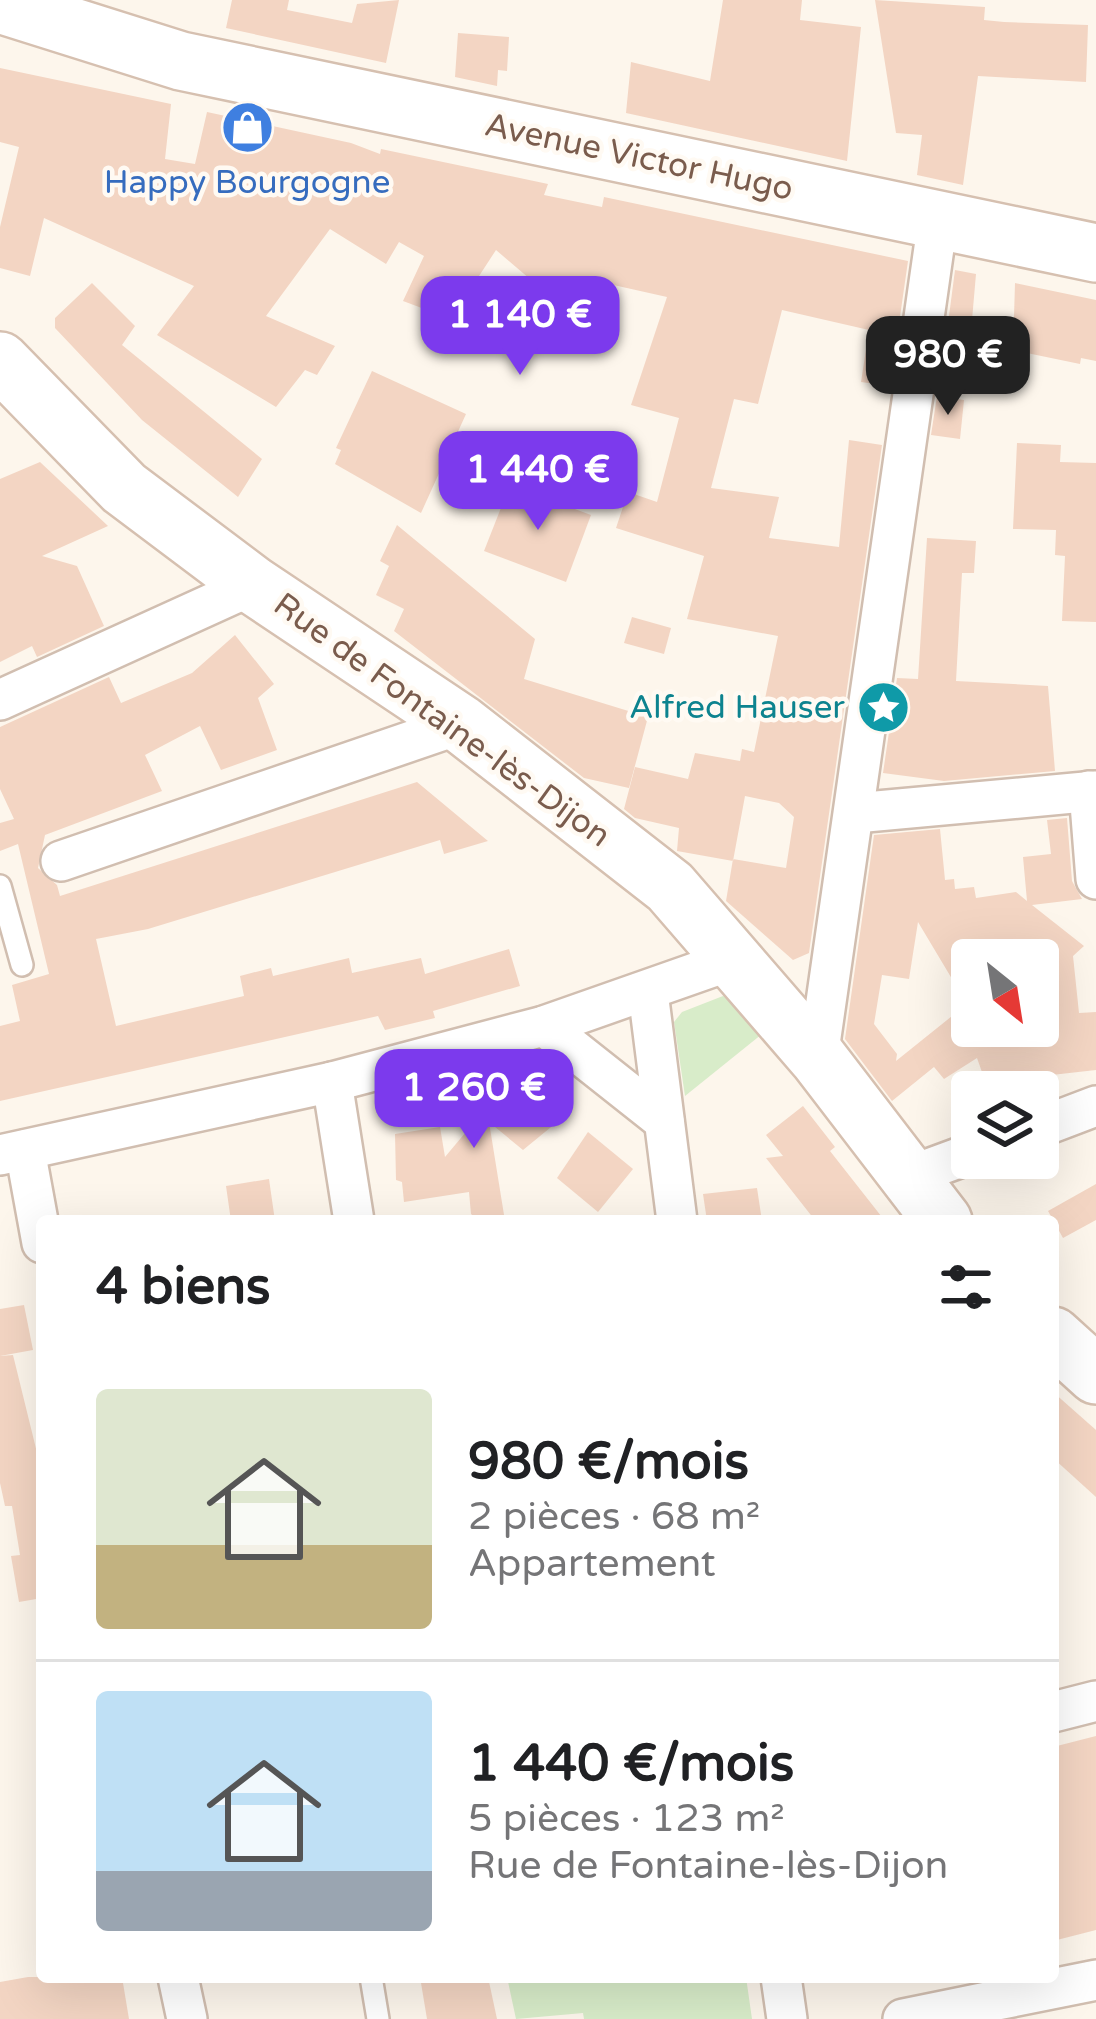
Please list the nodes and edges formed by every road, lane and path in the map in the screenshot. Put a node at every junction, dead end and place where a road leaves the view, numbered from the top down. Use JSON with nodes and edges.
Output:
{"nodes":[{"id":1,"x":0,"y":4,"type":"edge"},
{"id":2,"x":0,"y":42,"type":"edge"},
{"id":3,"x":182,"y":61,"type":"junction"},
{"id":4,"x":938,"y":220,"type":"junction"},
{"id":5,"x":1096,"y":253,"type":"edge"},
{"id":6,"x":0,"y":361,"type":"edge"},
{"id":7,"x":253,"y":585,"type":"junction"},
{"id":8,"x":0,"y":700,"type":"edge"},
{"id":9,"x":461,"y":724,"type":"junction"},
{"id":10,"x":1092,"y":791,"type":"edge"},
{"id":11,"x":855,"y":813,"type":"junction"},
{"id":12,"x":61,"y":861,"type":"dead end"},
{"id":13,"x":1096,"y":878,"type":"edge"},
{"id":14,"x":0,"y":886,"type":"edge"},
{"id":15,"x":732,"y":961,"type":"junction"},
{"id":16,"x":22,"y":965,"type":"dead end"},
{"id":17,"x":648,"y":992,"type":"junction"},
{"id":18,"x":544,"y":1026,"type":"junction"},
{"id":19,"x":818,"y":1058,"type":"junction"},
{"id":20,"x":332,"y":1082,"type":"junction"},
{"id":21,"x":1096,"y":1106,"type":"edge"},
{"id":22,"x":1059,"y":1120,"type":"edge"},
{"id":23,"x":664,"y":1121,"type":"junction"},
{"id":24,"x":12,"y":1152,"type":"edge"},
{"id":25,"x":951,"y":1161,"type":"edge"},
{"id":26,"x":907,"y":1177,"type":"junction"},
{"id":27,"x":353,"y":1215,"type":"edge"},
{"id":28,"x":676,"y":1215,"type":"edge"},
{"id":29,"x":939,"y":1215,"type":"edge"},
{"id":30,"x":36,"y":1225,"type":"edge"},
{"id":31,"x":1059,"y":1341,"type":"edge"},
{"id":32,"x":1096,"y":1375,"type":"edge"},
{"id":33,"x":1096,"y":1701,"type":"edge"},
{"id":34,"x":1059,"y":1710,"type":"edge"},
{"id":35,"x":1096,"y":1980,"type":"edge"},
{"id":36,"x":179,"y":1983,"type":"edge"},
{"id":37,"x":371,"y":1983,"type":"edge"},
{"id":38,"x":782,"y":1983,"type":"edge"},
{"id":39,"x":187,"y":2019,"type":"edge"},
{"id":40,"x":378,"y":2019,"type":"edge"},
{"id":41,"x":788,"y":2019,"type":"edge"},
{"id":42,"x":903,"y":2019,"type":"edge"}],
"edges":[{"from":1,"to":3,"type":"street","name":"Avenue Victor Hugo"},
{"from":2,"to":3,"type":"street","name":"Avenue Victor Hugo"},
{"from":3,"to":4,"type":"street","name":"Avenue Victor Hugo"},
{"from":4,"to":5,"type":"street","name":"Avenue Victor Hugo"},
{"from":4,"to":11,"type":"street"},
{"from":6,"to":7,"type":"street","name":"Rue de Fontaine-lès-Dijon"},
{"from":7,"to":8,"type":"street"},
{"from":7,"to":9,"type":"street","name":"Rue de Fontaine-lès-Dijon"},
{"from":9,"to":12,"type":"street"},
{"from":9,"to":15,"type":"street","name":"Rue de Fontaine-lès-Dijon"},
{"from":10,"to":11,"type":"street"},
{"from":10,"to":13,"type":"street"},
{"from":11,"to":19,"type":"street"},
{"from":14,"to":16,"type":"lane"},
{"from":15,"to":17,"type":"street"},
{"from":15,"to":19,"type":"street","name":"Rue de Fontaine-lès-Dijon"},
{"from":17,"to":18,"type":"street"},
{"from":17,"to":23,"type":"street"},
{"from":18,"to":20,"type":"street"},
{"from":18,"to":23,"type":"street"},
{"from":19,"to":26,"type":"street","name":"Rue de Fontaine-lès-Dijon"},
{"from":20,"to":24,"type":"street"},
{"from":20,"to":27,"type":"street"},
{"from":21,"to":22,"type":"street"},
{"from":23,"to":28,"type":"street"},
{"from":24,"to":30,"type":"street"},
{"from":25,"to":26,"type":"street"},
{"from":26,"to":29,"type":"street","name":"Rue de Fontaine-lès-Dijon"},
{"from":31,"to":32,"type":"street"},
{"from":33,"to":34,"type":"street"},
{"from":35,"to":42,"type":"street"},
{"from":36,"to":39,"type":"street"},
{"from":37,"to":40,"type":"lane"},
{"from":38,"to":41,"type":"street"}]}
